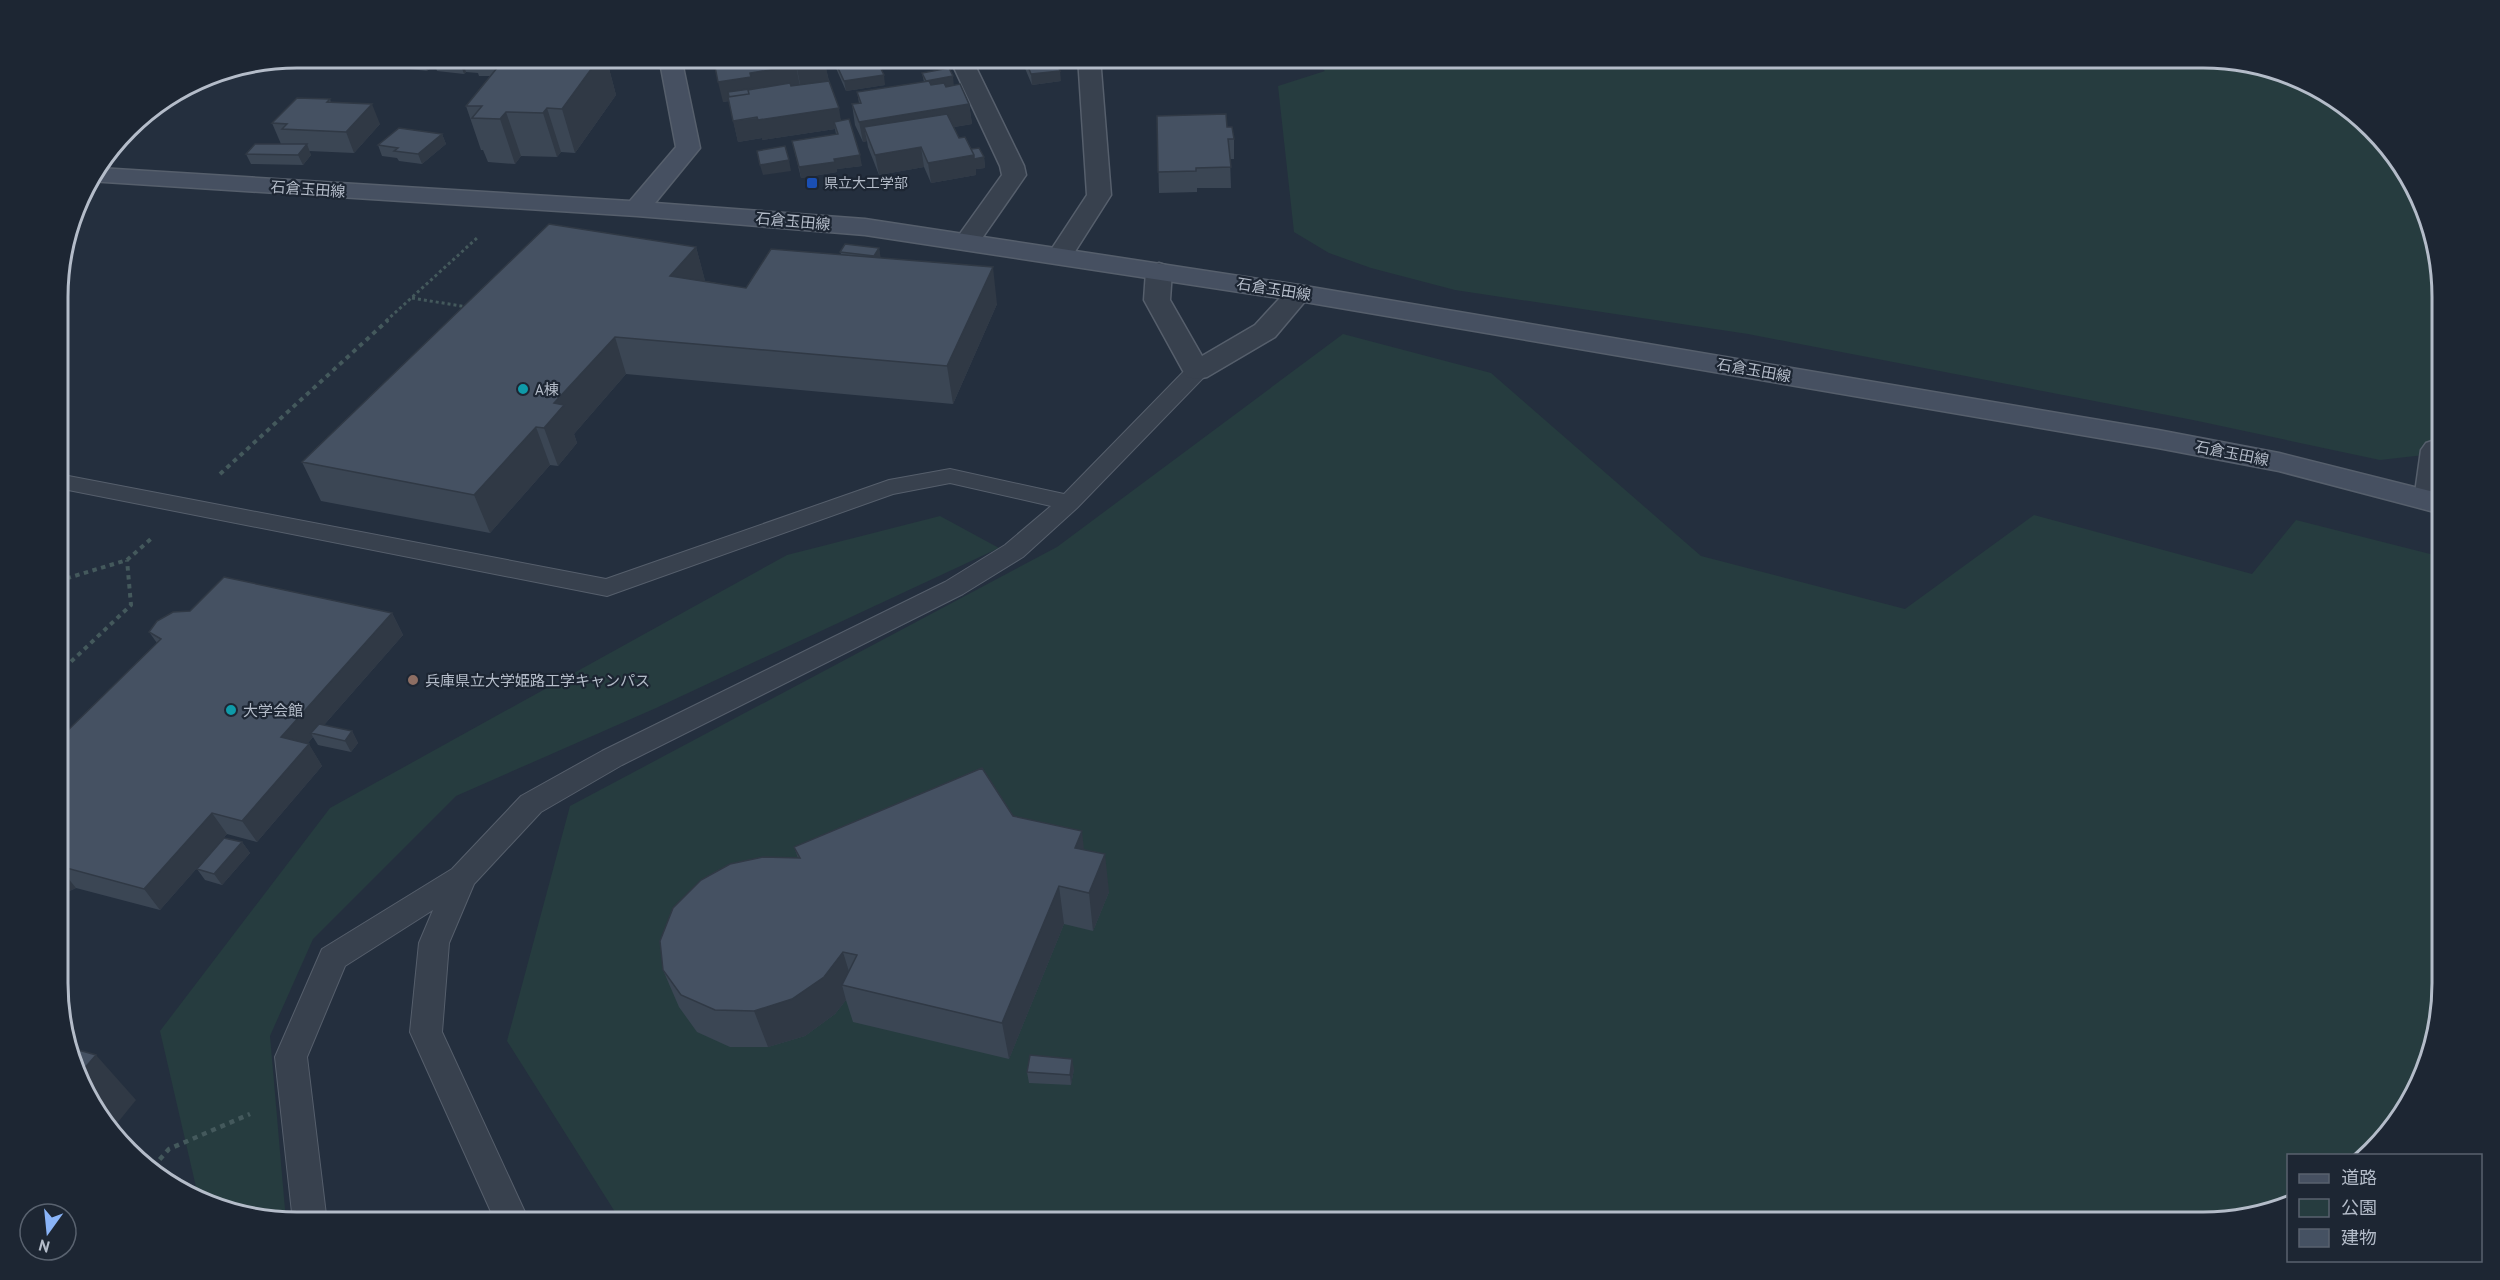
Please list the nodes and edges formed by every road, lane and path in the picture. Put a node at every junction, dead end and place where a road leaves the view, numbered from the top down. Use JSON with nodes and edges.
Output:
{"nodes":[{"id":1,"x":672,"y":68,"type":"edge"},
{"id":2,"x":965,"y":68,"type":"edge"},
{"id":3,"x":1090,"y":68,"type":"edge"},
{"id":4,"x":101,"y":177,"type":"edge"},
{"id":5,"x":638,"y":210,"type":"junction"},
{"id":6,"x":485,"y":230,"type":"dead end"},
{"id":7,"x":967,"y":242,"type":"junction"},
{"id":8,"x":1060,"y":256,"type":"junction"},
{"id":9,"x":1159,"y":271,"type":"junction"},
{"id":10,"x":1299,"y":293,"type":"junction"},
{"id":11,"x":412,"y":298,"type":"junction"},
{"id":12,"x":469,"y":307,"type":"edge"},
{"id":13,"x":1197,"y":371,"type":"junction"},
{"id":14,"x":213,"y":481,"type":"dead end"},
{"id":15,"x":67,"y":483,"type":"edge"},
{"id":16,"x":2432,"y":501,"type":"edge"},
{"id":17,"x":1069,"y":503,"type":"junction"},
{"id":18,"x":159,"y":531,"type":"dead end"},
{"id":19,"x":128,"y":560,"type":"junction"},
{"id":20,"x":67,"y":577,"type":"edge"},
{"id":21,"x":67,"y":665,"type":"edge"},
{"id":22,"x":462,"y":877,"type":"junction"},
{"id":23,"x":295,"y":1094,"type":"junction"},
{"id":24,"x":156,"y":1164,"type":"edge"},
{"id":25,"x":309,"y":1213,"type":"edge"},
{"id":26,"x":508,"y":1213,"type":"edge"}],
"edges":[{"from":1,"to":5,"type":"main road"},
{"from":2,"to":7,"type":"street"},
{"from":3,"to":8,"type":"street"},
{"from":4,"to":5,"type":"main road","name":"石倉玉田線"},
{"from":5,"to":7,"type":"main road","name":"石倉玉田線"},
{"from":6,"to":11,"type":"path"},
{"from":7,"to":8,"type":"main road","name":"石倉玉田線"},
{"from":8,"to":9,"type":"main road","name":"石倉玉田線"},
{"from":9,"to":10,"type":"main road","name":"石倉玉田線"},
{"from":9,"to":13,"type":"street"},
{"from":10,"to":13,"type":"street"},
{"from":10,"to":16,"type":"main road","name":"石倉玉田線"},
{"from":11,"to":12,"type":"path"},
{"from":11,"to":14,"type":"path"},
{"from":13,"to":17,"type":"lane"},
{"from":15,"to":17,"type":"lane"},
{"from":17,"to":22,"type":"lane"},
{"from":18,"to":19,"type":"path"},
{"from":19,"to":20,"type":"path"},
{"from":19,"to":21,"type":"path"},
{"from":22,"to":23,"type":"lane"},
{"from":22,"to":26,"type":"lane"},
{"from":23,"to":24,"type":"path"},
{"from":23,"to":25,"type":"lane"}]}
